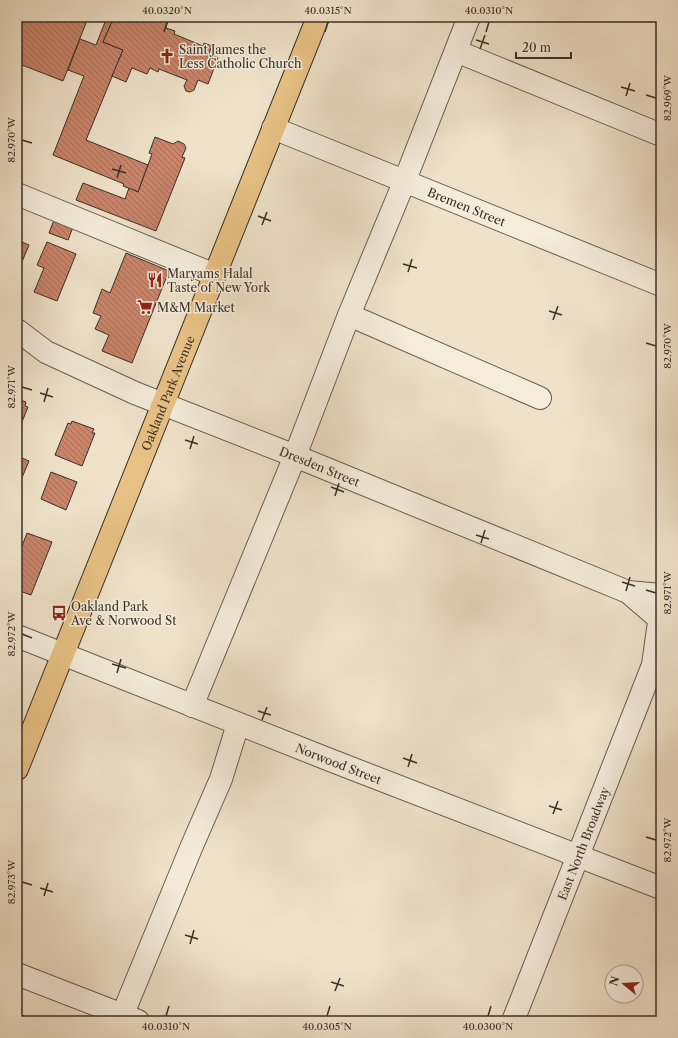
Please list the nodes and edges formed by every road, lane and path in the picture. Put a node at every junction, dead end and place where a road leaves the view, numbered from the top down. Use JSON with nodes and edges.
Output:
{"nodes":[{"id":1,"x":318,"y":17,"type":"edge"},
{"id":2,"x":469,"y":17,"type":"edge"},
{"id":3,"x":456,"y":51,"type":"junction"},
{"id":4,"x":273,"y":128,"type":"junction"},
{"id":5,"x":661,"y":136,"type":"edge"},
{"id":6,"x":404,"y":180,"type":"junction"},
{"id":7,"x":17,"y":194,"type":"edge"},
{"id":8,"x":215,"y":275,"type":"junction"},
{"id":9,"x":661,"y":285,"type":"edge"},
{"id":10,"x":349,"y":315,"type":"junction"},
{"id":11,"x":17,"y":330,"type":"edge"},
{"id":12,"x":540,"y":398,"type":"dead end"},
{"id":13,"x":163,"y":405,"type":"junction"},
{"id":14,"x":295,"y":456,"type":"junction"},
{"id":15,"x":628,"y":592,"type":"junction"},
{"id":16,"x":661,"y":595,"type":"edge"},
{"id":17,"x":660,"y":616,"type":"edge"},
{"id":18,"x":17,"y":636,"type":"edge"},
{"id":19,"x":63,"y":655,"type":"junction"},
{"id":20,"x":657,"y":660,"type":"edge"},
{"id":21,"x":192,"y":706,"type":"junction"},
{"id":22,"x":238,"y":724,"type":"junction"},
{"id":23,"x":17,"y":769,"type":"edge"},
{"id":24,"x":578,"y":856,"type":"junction"},
{"id":25,"x":661,"y":888,"type":"edge"},
{"id":26,"x":17,"y":974,"type":"edge"},
{"id":27,"x":127,"y":1019,"type":"edge"},
{"id":28,"x":513,"y":1021,"type":"edge"}],
"edges":[{"from":1,"to":4,"type":"main road","name":"Oakland Park Avenue"},
{"from":2,"to":3,"type":"street"},
{"from":3,"to":5,"type":"street"},
{"from":3,"to":6,"type":"street"},
{"from":4,"to":6,"type":"street","name":"Bremen Street"},
{"from":4,"to":8,"type":"main road","name":"Oakland Park Avenue"},
{"from":6,"to":9,"type":"street","name":"Bremen Street"},
{"from":6,"to":10,"type":"street"},
{"from":7,"to":8,"type":"street"},
{"from":8,"to":13,"type":"main road","name":"Oakland Park Avenue"},
{"from":10,"to":12,"type":"street"},
{"from":10,"to":14,"type":"street"},
{"from":11,"to":13,"type":"street","name":"Dresden Street"},
{"from":13,"to":14,"type":"street","name":"Dresden Street"},
{"from":13,"to":19,"type":"main road","name":"Oakland Park Avenue"},
{"from":14,"to":15,"type":"street","name":"Dresden Street"},
{"from":14,"to":21,"type":"street"},
{"from":15,"to":16,"type":"street","name":"Dresden Street"},
{"from":15,"to":17,"type":"street","name":"Dresden Street"},
{"from":17,"to":20,"type":"street","name":"East North Broadway"},
{"from":18,"to":19,"type":"street","name":"Norwood Street"},
{"from":19,"to":21,"type":"street","name":"Norwood Street"},
{"from":19,"to":23,"type":"main road","name":"Oakland Park Avenue"},
{"from":20,"to":24,"type":"street","name":"East North Broadway"},
{"from":21,"to":22,"type":"street","name":"Norwood Street"},
{"from":22,"to":24,"type":"street","name":"Norwood Street"},
{"from":22,"to":27,"type":"street"},
{"from":24,"to":25,"type":"street","name":"Norwood Street"},
{"from":24,"to":28,"type":"street","name":"East North Broadway"},
{"from":26,"to":27,"type":"street"}]}
